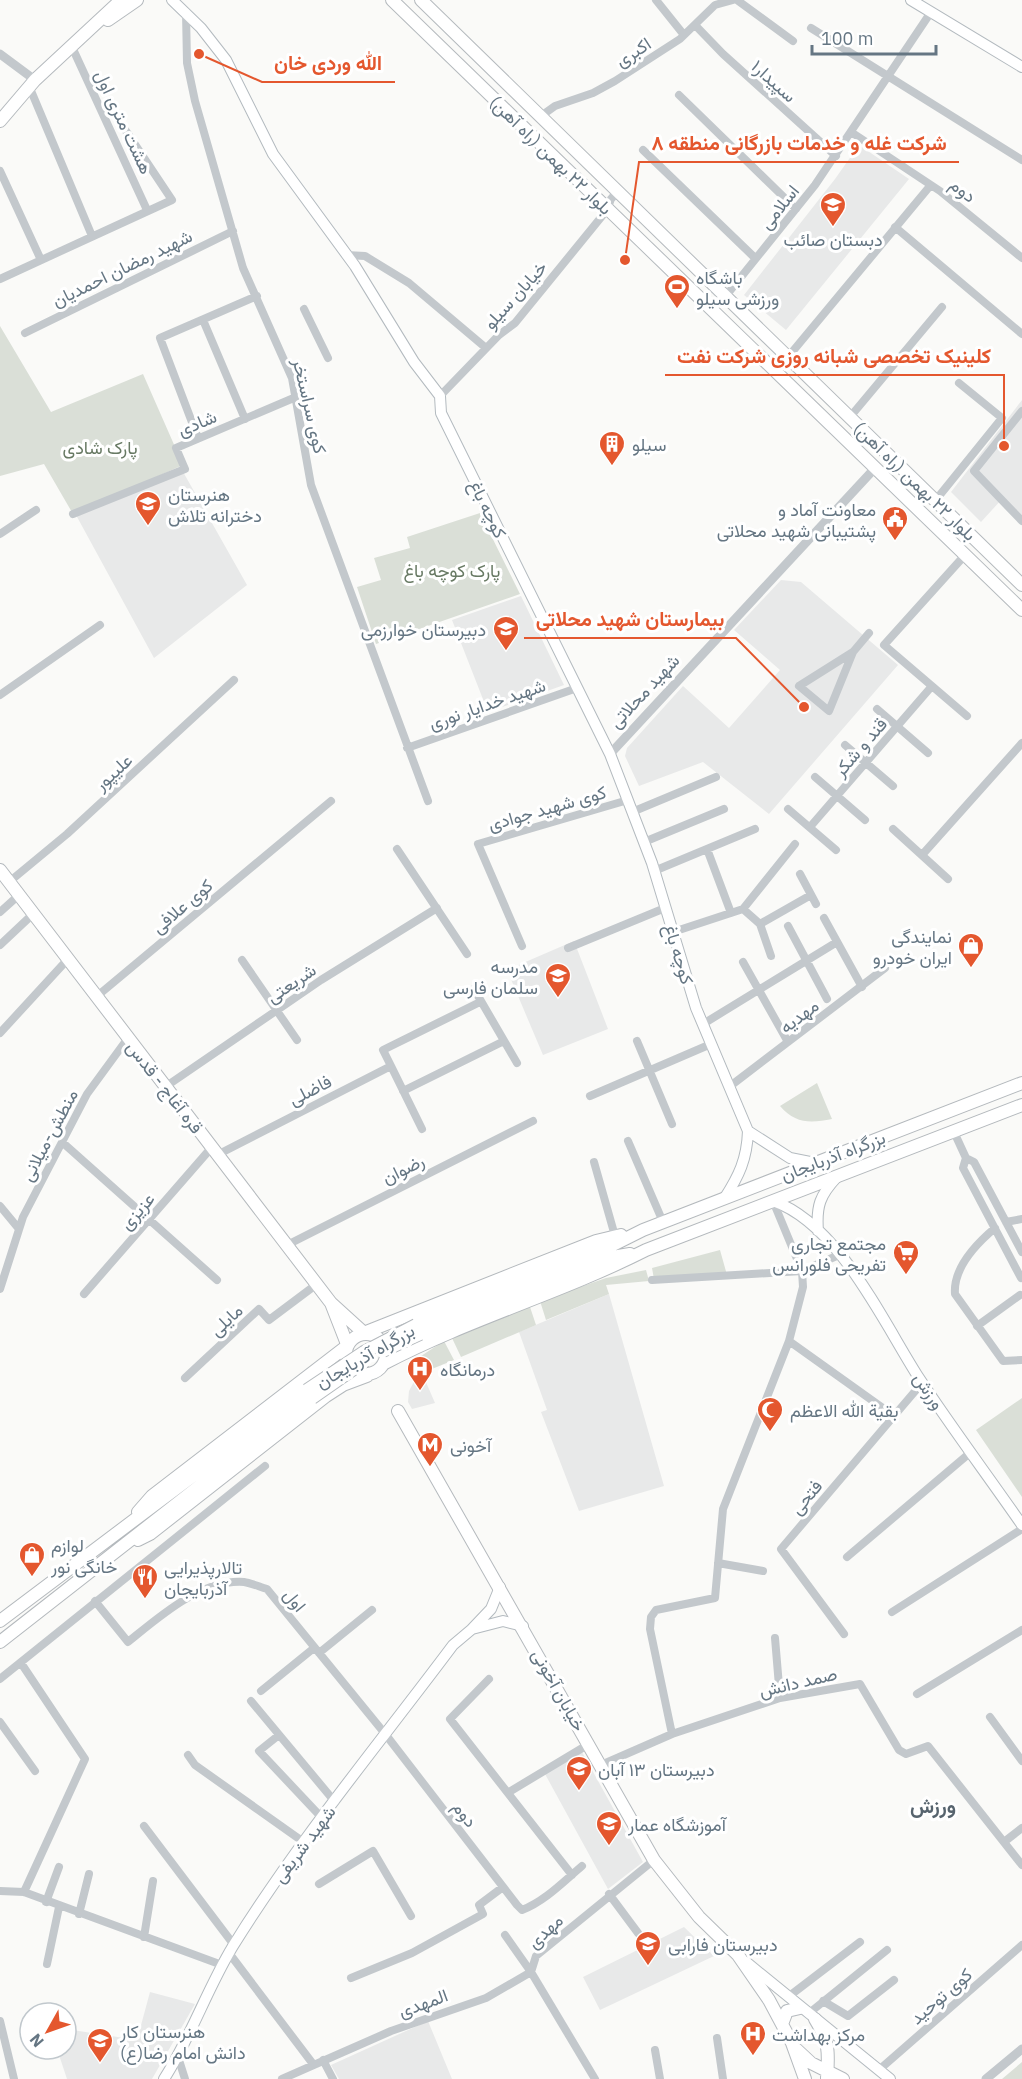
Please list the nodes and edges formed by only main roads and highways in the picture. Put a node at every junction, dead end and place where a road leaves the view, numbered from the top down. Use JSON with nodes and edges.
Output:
{"nodes":[{"id":1,"x":121,"y":0,"type":"edge"},
{"id":2,"x":137,"y":0,"type":"edge"},
{"id":3,"x":172,"y":0,"type":"edge"},
{"id":4,"x":392,"y":0,"type":"edge"},
{"id":5,"x":422,"y":0,"type":"edge"},
{"id":6,"x":911,"y":0,"type":"edge"},
{"id":7,"x":92,"y":30,"type":"junction"},
{"id":8,"x":1022,"y":67,"type":"edge"},
{"id":9,"x":0,"y":121,"type":"edge"},
{"id":10,"x":1022,"y":585,"type":"edge"},
{"id":11,"x":1022,"y":610,"type":"edge"},
{"id":12,"x":0,"y":870,"type":"edge"},
{"id":13,"x":1022,"y":1083,"type":"edge"},
{"id":14,"x":1022,"y":1105,"type":"edge"},
{"id":15,"x":748,"y":1131,"type":"junction"},
{"id":16,"x":815,"y":1163,"type":"junction"},
{"id":17,"x":837,"y":1177,"type":"junction"},
{"id":18,"x":724,"y":1198,"type":"junction"},
{"id":19,"x":773,"y":1201,"type":"junction"},
{"id":20,"x":643,"y":1230,"type":"junction"},
{"id":21,"x":818,"y":1231,"type":"junction"},
{"id":22,"x":331,"y":1303,"type":"junction"},
{"id":23,"x":417,"y":1329,"type":"junction"},
{"id":24,"x":365,"y":1333,"type":"junction"},
{"id":25,"x":347,"y":1345,"type":"junction"},
{"id":26,"x":385,"y":1363,"type":"junction"},
{"id":27,"x":310,"y":1374,"type":"junction"},
{"id":28,"x":367,"y":1376,"type":"junction"},
{"id":29,"x":326,"y":1396,"type":"junction"},
{"id":30,"x":398,"y":1410,"type":"dead end"},
{"id":31,"x":1022,"y":1527,"type":"edge"},
{"id":32,"x":119,"y":1541,"type":"junction"},
{"id":33,"x":500,"y":1587,"type":"junction"},
{"id":34,"x":0,"y":1621,"type":"edge"},
{"id":35,"x":523,"y":1626,"type":"junction"},
{"id":36,"x":472,"y":1629,"type":"junction"},
{"id":37,"x":0,"y":1642,"type":"edge"},
{"id":38,"x":738,"y":1955,"type":"junction"},
{"id":39,"x":808,"y":2014,"type":"junction"},
{"id":40,"x":782,"y":2024,"type":"junction"},
{"id":41,"x":792,"y":2043,"type":"junction"},
{"id":42,"x":827,"y":2075,"type":"edge"},
{"id":43,"x":164,"y":2079,"type":"edge"},
{"id":44,"x":805,"y":2079,"type":"edge"},
{"id":45,"x":843,"y":2079,"type":"edge"},
{"id":46,"x":890,"y":2079,"type":"edge"}],
"edges":[{"from":1,"to":7,"type":"main road"},
{"from":2,"to":7,"type":"main road"},
{"from":3,"to":15,"type":"main road","name":"کوچه باغ"},
{"from":4,"to":11,"type":"main road","name":"بلوار ۲۲ بهمن (راه آهن)"},
{"from":5,"to":10,"type":"main road","name":"بلوار ۲۲ بهمن (راه آهن)"},
{"from":6,"to":8,"type":"main road"},
{"from":7,"to":9,"type":"main road"},
{"from":12,"to":22,"type":"main road","name":"قره آغاج - قدس"},
{"from":13,"to":16,"type":"main road","name":"بزرگراه آذربایجان"},
{"from":14,"to":17,"type":"main road","name":"بزرگراه آذربایجان"},
{"from":15,"to":16,"type":"main road"},
{"from":15,"to":18,"type":"main road"},
{"from":16,"to":18,"type":"main road","name":"بزرگراه آذربایجان"},
{"from":17,"to":19,"type":"main road","name":"بزرگراه آذربایجان"},
{"from":17,"to":21,"type":"main road"},
{"from":18,"to":20,"type":"main road","name":"بزرگراه آذربایجان"},
{"from":19,"to":21,"type":"main road","name":"ورزش"},
{"from":19,"to":23,"type":"main road","name":"بزرگراه آذربایجان"},
{"from":20,"to":23,"type":"main road","name":"بزرگراه آذربایجان"},
{"from":20,"to":23,"type":"main road","name":"بزرگراه آذربایجان"},
{"from":21,"to":31,"type":"main road","name":"ورزش"},
{"from":22,"to":24,"type":"main road"},
{"from":22,"to":25,"type":"main road"},
{"from":23,"to":24,"type":"main road","name":"بزرگراه آذربایجان"},
{"from":23,"to":26,"type":"main road","name":"بزرگراه آذربایجان"},
{"from":23,"to":32,"type":"main road","name":"بزرگراه آذربایجان","bridge":true},
{"from":24,"to":25,"type":"main road"},
{"from":24,"to":26,"type":"main road"},
{"from":25,"to":27,"type":"main road","name":"بزرگراه آذربایجان"},
{"from":25,"to":28,"type":"main road"},
{"from":26,"to":28,"type":"main road"},
{"from":27,"to":29,"type":"main road"},
{"from":27,"to":32,"type":"main road","name":"بزرگراه آذربایجان"},
{"from":28,"to":29,"type":"main road","name":"بزرگراه آذربایجان"},
{"from":29,"to":32,"type":"main road","name":"بزرگراه آذربایجان"},
{"from":30,"to":33,"type":"main road","name":"خیابان آخونی"},
{"from":32,"to":34,"type":"main road","name":"بزرگراه آذربایجان"},
{"from":32,"to":37,"type":"main road","name":"بزرگراه آذربایجان"},
{"from":33,"to":35,"type":"main road","name":"خیابان آخونی"},
{"from":33,"to":36,"type":"main road","name":"شهید شریفی"},
{"from":35,"to":36,"type":"main road"},
{"from":35,"to":38,"type":"main road","name":"خیابان آخونی"},
{"from":36,"to":43,"type":"main road","name":"شهید شریفی"},
{"from":38,"to":39,"type":"main road"},
{"from":38,"to":40,"type":"main road","name":"خیابان آخونی"},
{"from":39,"to":40,"type":"main road"},
{"from":39,"to":42,"type":"main road"},
{"from":39,"to":46,"type":"main road"},
{"from":40,"to":41,"type":"main road","name":"خیابان آخونی"},
{"from":41,"to":42,"type":"main road"},
{"from":41,"to":44,"type":"main road"},
{"from":42,"to":45,"type":"main road"}]}
